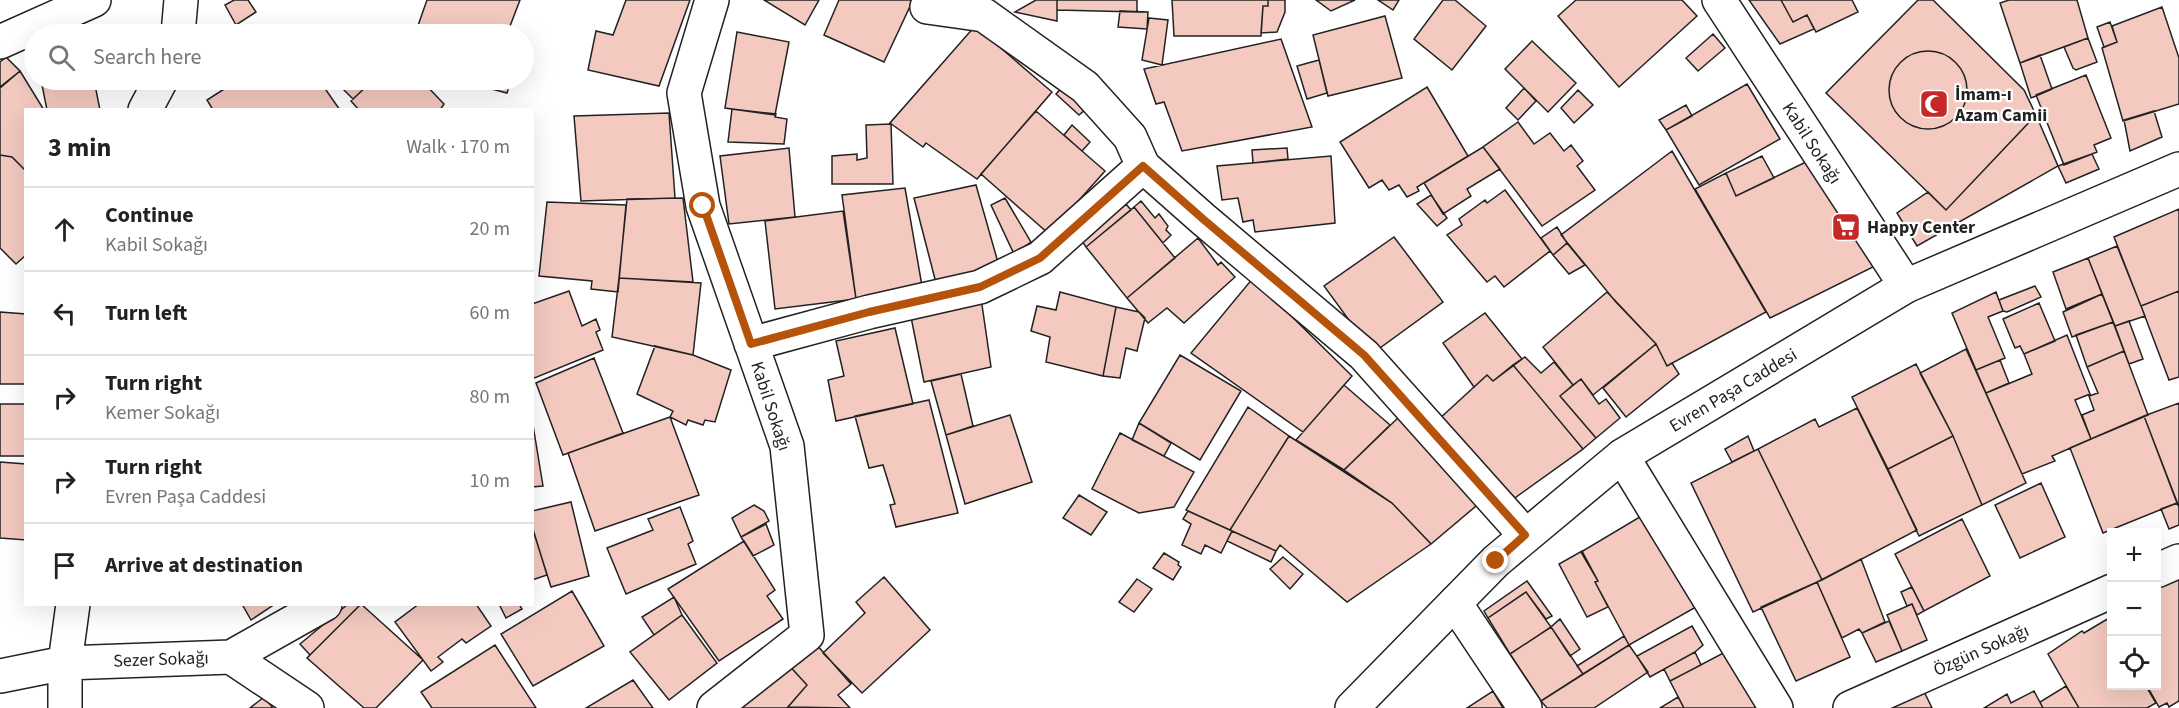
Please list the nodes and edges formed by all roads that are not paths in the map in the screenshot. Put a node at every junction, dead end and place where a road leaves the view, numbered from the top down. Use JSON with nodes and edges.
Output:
{"nodes":[{"id":1,"x":94,"y":0,"type":"edge"},
{"id":2,"x":181,"y":0,"type":"edge"},
{"id":3,"x":712,"y":0,"type":"edge"},
{"id":4,"x":1719,"y":0,"type":"edge"},
{"id":5,"x":927,"y":8,"type":"dead end"},
{"id":6,"x":40,"y":24,"type":"edge"},
{"id":7,"x":179,"y":24,"type":"edge"},
{"id":8,"x":24,"y":31,"type":"edge"},
{"id":9,"x":0,"y":42,"type":"edge"},
{"id":10,"x":156,"y":90,"type":"edge"},
{"id":11,"x":146,"y":108,"type":"edge"},
{"id":12,"x":1143,"y":166,"type":"junction"},
{"id":13,"x":2179,"y":169,"type":"edge"},
{"id":14,"x":1906,"y":286,"type":"junction"},
{"id":15,"x":751,"y":344,"type":"junction"},
{"id":16,"x":1622,"y":456,"type":"junction"},
{"id":17,"x":1525,"y":535,"type":"junction"},
{"id":18,"x":2179,"y":561,"type":"edge"},
{"id":19,"x":2161,"y":569,"type":"edge"},
{"id":20,"x":2107,"y":593,"type":"edge"},
{"id":21,"x":1455,"y":603,"type":"junction"},
{"id":22,"x":73,"y":606,"type":"edge"},
{"id":23,"x":321,"y":606,"type":"edge"},
{"id":24,"x":231,"y":657,"type":"junction"},
{"id":25,"x":65,"y":663,"type":"junction"},
{"id":26,"x":0,"y":676,"type":"edge"},
{"id":27,"x":65,"y":708,"type":"edge"},
{"id":28,"x":307,"y":708,"type":"edge"},
{"id":29,"x":714,"y":708,"type":"edge"},
{"id":30,"x":1353,"y":708,"type":"edge"},
{"id":31,"x":1525,"y":708,"type":"edge"},
{"id":32,"x":1776,"y":708,"type":"edge"},
{"id":33,"x":1850,"y":708,"type":"edge"}],
"edges":[{"from":1,"to":6,"type":"street"},
{"from":2,"to":7,"type":"street"},
{"from":3,"to":15,"type":"street","name":"Kabil Sokağı"},
{"from":4,"to":14,"type":"street","name":"Kabil Sokağı"},
{"from":5,"to":12,"type":"street"},
{"from":8,"to":9,"type":"street"},
{"from":10,"to":11,"type":"street"},
{"from":12,"to":15,"type":"street"},
{"from":12,"to":17,"type":"street"},
{"from":13,"to":14,"type":"street","name":"Evren Paşa Caddesi"},
{"from":14,"to":16,"type":"street","name":"Evren Paşa Caddesi"},
{"from":15,"to":29,"type":"street","name":"Kabil Sokağı"},
{"from":16,"to":17,"type":"street","name":"Evren Paşa Caddesi"},
{"from":16,"to":32,"type":"street"},
{"from":17,"to":21,"type":"street","name":"Evren Paşa Caddesi"},
{"from":18,"to":19,"type":"street"},
{"from":20,"to":33,"type":"street","name":"Özgün Sokağı"},
{"from":21,"to":30,"type":"street","name":"Evren Paşa Caddesi"},
{"from":21,"to":31,"type":"street"},
{"from":22,"to":25,"type":"street"},
{"from":23,"to":24,"type":"street"},
{"from":24,"to":25,"type":"street","name":"Sezer Sokağı"},
{"from":24,"to":28,"type":"street","name":"Sezer Sokağı"},
{"from":25,"to":26,"type":"street","name":"Sezer Sokağı"},
{"from":25,"to":27,"type":"street"}]}
